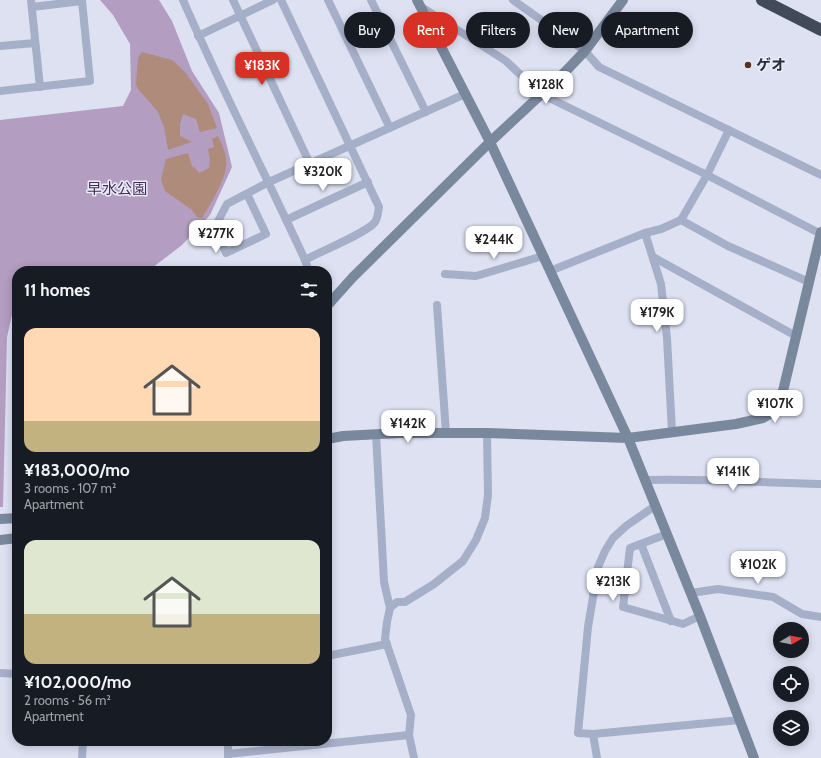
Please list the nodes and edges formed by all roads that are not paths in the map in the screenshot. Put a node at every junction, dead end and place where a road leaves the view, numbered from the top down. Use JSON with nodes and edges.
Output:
{"nodes":[{"id":1,"x":183,"y":0,"type":"edge"},
{"id":2,"x":233,"y":0,"type":"edge"},
{"id":3,"x":273,"y":0,"type":"edge"},
{"id":4,"x":281,"y":0,"type":"edge"},
{"id":5,"x":328,"y":0,"type":"edge"},
{"id":6,"x":371,"y":0,"type":"edge"},
{"id":7,"x":513,"y":0,"type":"edge"},
{"id":8,"x":624,"y":0,"type":"edge"},
{"id":9,"x":762,"y":0,"type":"edge"},
{"id":10,"x":419,"y":3,"type":"edge"},
{"id":11,"x":32,"y":4,"type":"edge"},
{"id":12,"x":240,"y":16,"type":"junction"},
{"id":13,"x":821,"y":30,"type":"edge"},
{"id":14,"x":198,"y":36,"type":"junction"},
{"id":15,"x":35,"y":42,"type":"junction"},
{"id":16,"x":0,"y":46,"type":"edge"},
{"id":17,"x":585,"y":51,"type":"junction"},
{"id":18,"x":40,"y":87,"type":"junction"},
{"id":19,"x":0,"y":91,"type":"edge"},
{"id":20,"x":465,"y":94,"type":"junction"},
{"id":21,"x":541,"y":94,"type":"junction"},
{"id":22,"x":426,"y":112,"type":"junction"},
{"id":23,"x":390,"y":128,"type":"junction"},
{"id":24,"x":729,"y":130,"type":"junction"},
{"id":25,"x":490,"y":142,"type":"junction"},
{"id":26,"x":351,"y":146,"type":"junction"},
{"id":27,"x":310,"y":164,"type":"junction"},
{"id":28,"x":706,"y":174,"type":"junction"},
{"id":29,"x":821,"y":174,"type":"edge"},
{"id":30,"x":269,"y":182,"type":"junction"},
{"id":31,"x":368,"y":182,"type":"junction"},
{"id":32,"x":247,"y":194,"type":"junction"},
{"id":33,"x":286,"y":220,"type":"junction"},
{"id":34,"x":681,"y":220,"type":"junction"},
{"id":35,"x":645,"y":233,"type":"junction"},
{"id":36,"x":821,"y":233,"type":"edge"},
{"id":37,"x":543,"y":256,"type":"junction"},
{"id":38,"x":653,"y":258,"type":"junction"},
{"id":39,"x":305,"y":260,"type":"junction"},
{"id":40,"x":307,"y":266,"type":"edge"},
{"id":41,"x":550,"y":271,"type":"junction"},
{"id":42,"x":445,"y":274,"type":"dead end"},
{"id":43,"x":809,"y":282,"type":"junction"},
{"id":44,"x":332,"y":300,"type":"edge"},
{"id":45,"x":437,"y":305,"type":"dead end"},
{"id":46,"x":796,"y":336,"type":"junction"},
{"id":47,"x":672,"y":432,"type":"junction"},
{"id":48,"x":446,"y":433,"type":"junction"},
{"id":49,"x":487,"y":433,"type":"junction"},
{"id":50,"x":376,"y":434,"type":"junction"},
{"id":51,"x":332,"y":438,"type":"edge"},
{"id":52,"x":628,"y":438,"type":"junction"},
{"id":53,"x":645,"y":480,"type":"junction"},
{"id":54,"x":821,"y":484,"type":"edge"},
{"id":55,"x":656,"y":506,"type":"junction"},
{"id":56,"x":12,"y":518,"type":"edge"},
{"id":57,"x":0,"y":519,"type":"edge"},
{"id":58,"x":667,"y":534,"type":"junction"},
{"id":59,"x":12,"y":539,"type":"edge"},
{"id":60,"x":0,"y":540,"type":"edge"},
{"id":61,"x":641,"y":544,"type":"junction"},
{"id":62,"x":690,"y":593,"type":"junction"},
{"id":63,"x":390,"y":608,"type":"junction"},
{"id":64,"x":700,"y":616,"type":"junction"},
{"id":65,"x":821,"y":617,"type":"edge"},
{"id":66,"x":671,"y":621,"type":"junction"},
{"id":67,"x":387,"y":644,"type":"junction"},
{"id":68,"x":332,"y":655,"type":"edge"},
{"id":69,"x":0,"y":673,"type":"edge"},
{"id":70,"x":12,"y":674,"type":"edge"},
{"id":71,"x":740,"y":720,"type":"junction"},
{"id":72,"x":593,"y":734,"type":"junction"},
{"id":73,"x":409,"y":735,"type":"junction"},
{"id":74,"x":332,"y":744,"type":"edge"},
{"id":75,"x":83,"y":746,"type":"edge"},
{"id":76,"x":314,"y":746,"type":"edge"},
{"id":77,"x":228,"y":756,"type":"edge"},
{"id":78,"x":82,"y":758,"type":"edge"},
{"id":79,"x":414,"y":758,"type":"edge"},
{"id":80,"x":597,"y":758,"type":"edge"},
{"id":81,"x":754,"y":758,"type":"edge"}],
"edges":[{"from":1,"to":14,"type":"street"},
{"from":2,"to":12,"type":"street"},
{"from":3,"to":12,"type":"street"},
{"from":4,"to":26,"type":"street"},
{"from":5,"to":23,"type":"street"},
{"from":6,"to":22,"type":"street"},
{"from":7,"to":17,"type":"street"},
{"from":8,"to":17,"type":"street"},
{"from":9,"to":13,"type":"highway"},
{"from":10,"to":20,"type":"street"},
{"from":10,"to":21,"type":"street"},
{"from":11,"to":15,"type":"street"},
{"from":11,"to":18,"type":"street"},
{"from":12,"to":14,"type":"street"},
{"from":12,"to":27,"type":"street"},
{"from":14,"to":30,"type":"street"},
{"from":15,"to":16,"type":"street"},
{"from":15,"to":18,"type":"street"},
{"from":17,"to":21,"type":"street"},
{"from":17,"to":24,"type":"street"},
{"from":18,"to":19,"type":"street"},
{"from":20,"to":22,"type":"street"},
{"from":20,"to":25,"type":"street"},
{"from":21,"to":25,"type":"street"},
{"from":21,"to":28,"type":"street"},
{"from":22,"to":23,"type":"street"},
{"from":23,"to":26,"type":"street"},
{"from":24,"to":28,"type":"street"},
{"from":24,"to":29,"type":"street"},
{"from":25,"to":37,"type":"street"},
{"from":25,"to":44,"type":"street"},
{"from":26,"to":27,"type":"street"},
{"from":26,"to":31,"type":"street"},
{"from":27,"to":30,"type":"street"},
{"from":28,"to":34,"type":"street"},
{"from":28,"to":36,"type":"street"},
{"from":30,"to":32,"type":"street"},
{"from":30,"to":33,"type":"street"},
{"from":31,"to":33,"type":"street"},
{"from":31,"to":39,"type":"street"},
{"from":32,"to":32,"type":"street"},
{"from":33,"to":39,"type":"street"},
{"from":34,"to":35,"type":"street"},
{"from":34,"to":43,"type":"street"},
{"from":35,"to":38,"type":"street"},
{"from":35,"to":41,"type":"street"},
{"from":36,"to":43,"type":"street"},
{"from":37,"to":41,"type":"street"},
{"from":37,"to":42,"type":"street"},
{"from":38,"to":46,"type":"street"},
{"from":38,"to":47,"type":"street"},
{"from":39,"to":40,"type":"street"},
{"from":41,"to":52,"type":"street"},
{"from":43,"to":46,"type":"street"},
{"from":45,"to":48,"type":"street"},
{"from":46,"to":47,"type":"street"},
{"from":47,"to":52,"type":"street"},
{"from":48,"to":49,"type":"street"},
{"from":48,"to":50,"type":"street"},
{"from":49,"to":52,"type":"street"},
{"from":49,"to":63,"type":"street"},
{"from":50,"to":51,"type":"street"},
{"from":50,"to":63,"type":"street"},
{"from":52,"to":53,"type":"street"},
{"from":53,"to":54,"type":"street"},
{"from":53,"to":55,"type":"street"},
{"from":55,"to":58,"type":"street"},
{"from":55,"to":72,"type":"street"},
{"from":56,"to":57,"type":"street"},
{"from":58,"to":61,"type":"street"},
{"from":58,"to":62,"type":"street"},
{"from":59,"to":60,"type":"street"},
{"from":61,"to":66,"type":"street"},
{"from":61,"to":66,"type":"street"},
{"from":62,"to":64,"type":"street"},
{"from":62,"to":65,"type":"street"},
{"from":63,"to":67,"type":"street"},
{"from":64,"to":66,"type":"street"},
{"from":64,"to":71,"type":"street"},
{"from":67,"to":68,"type":"street"},
{"from":67,"to":73,"type":"street"},
{"from":69,"to":70,"type":"street"},
{"from":71,"to":72,"type":"street"},
{"from":71,"to":81,"type":"street"},
{"from":72,"to":80,"type":"street"},
{"from":73,"to":74,"type":"street"},
{"from":73,"to":79,"type":"street"},
{"from":75,"to":78,"type":"street"},
{"from":76,"to":77,"type":"street"}]}
